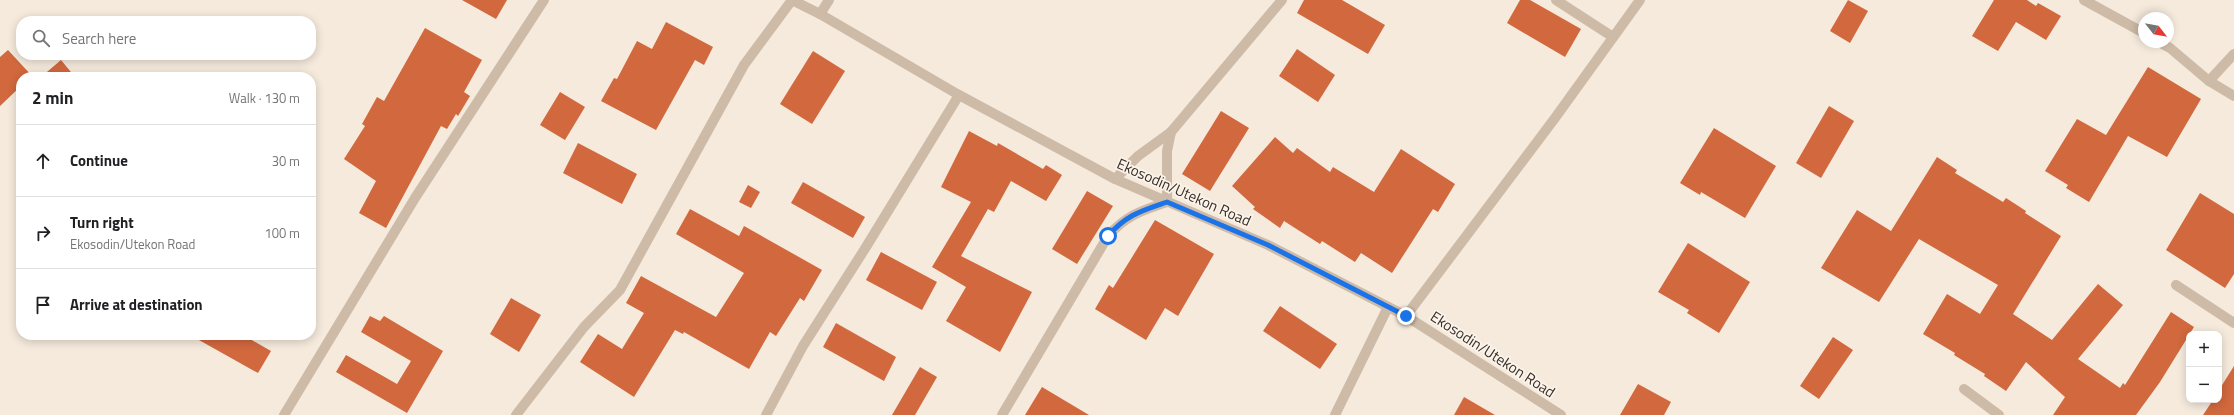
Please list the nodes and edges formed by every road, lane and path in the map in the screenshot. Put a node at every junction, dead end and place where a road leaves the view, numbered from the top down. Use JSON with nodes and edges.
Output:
{"nodes":[{"id":1,"x":544,"y":0,"type":"edge"},
{"id":2,"x":792,"y":0,"type":"edge"},
{"id":3,"x":829,"y":0,"type":"edge"},
{"id":4,"x":1282,"y":0,"type":"edge"},
{"id":5,"x":1556,"y":0,"type":"edge"},
{"id":6,"x":1640,"y":0,"type":"edge"},
{"id":7,"x":2084,"y":0,"type":"edge"},
{"id":8,"x":820,"y":14,"type":"junction"},
{"id":9,"x":2138,"y":30,"type":"edge"},
{"id":10,"x":1613,"y":37,"type":"junction"},
{"id":11,"x":2170,"y":48,"type":"edge"},
{"id":12,"x":2234,"y":54,"type":"edge"},
{"id":13,"x":2209,"y":81,"type":"junction"},
{"id":14,"x":959,"y":95,"type":"junction"},
{"id":15,"x":2234,"y":96,"type":"edge"},
{"id":16,"x":1172,"y":132,"type":"junction"},
{"id":17,"x":1114,"y":178,"type":"junction"},
{"id":18,"x":1167,"y":202,"type":"junction"},
{"id":19,"x":2176,"y":284,"type":"dead end"},
{"id":20,"x":1388,"y":307,"type":"junction"},
{"id":21,"x":1406,"y":316,"type":"junction"},
{"id":22,"x":2234,"y":323,"type":"edge"},
{"id":23,"x":1964,"y":389,"type":"dead end"},
{"id":24,"x":284,"y":415,"type":"edge"},
{"id":25,"x":516,"y":415,"type":"edge"},
{"id":26,"x":766,"y":415,"type":"edge"},
{"id":27,"x":1002,"y":415,"type":"edge"},
{"id":28,"x":1335,"y":415,"type":"edge"},
{"id":29,"x":1560,"y":415,"type":"edge"},
{"id":30,"x":1999,"y":415,"type":"edge"}],
"edges":[{"from":1,"to":24,"type":"street"},
{"from":2,"to":8,"type":"street","name":"Ekosodin/Utekon Road"},
{"from":2,"to":25,"type":"street"},
{"from":3,"to":8,"type":"street"},
{"from":4,"to":16,"type":"street"},
{"from":5,"to":10,"type":"street"},
{"from":6,"to":10,"type":"street"},
{"from":7,"to":9,"type":"street"},
{"from":8,"to":14,"type":"street","name":"Ekosodin/Utekon Road"},
{"from":10,"to":21,"type":"street"},
{"from":11,"to":13,"type":"street"},
{"from":12,"to":13,"type":"street"},
{"from":13,"to":15,"type":"street"},
{"from":14,"to":17,"type":"street","name":"Ekosodin/Utekon Road"},
{"from":14,"to":26,"type":"street"},
{"from":16,"to":17,"type":"street"},
{"from":16,"to":18,"type":"street"},
{"from":17,"to":18,"type":"street","name":"Ekosodin/Utekon Road"},
{"from":18,"to":20,"type":"street","name":"Ekosodin/Utekon Road"},
{"from":18,"to":27,"type":"street"},
{"from":19,"to":22,"type":"street"},
{"from":20,"to":21,"type":"street","name":"Ekosodin/Utekon Road"},
{"from":20,"to":28,"type":"street"},
{"from":21,"to":29,"type":"street","name":"Ekosodin/Utekon Road"},
{"from":23,"to":30,"type":"street"}]}
